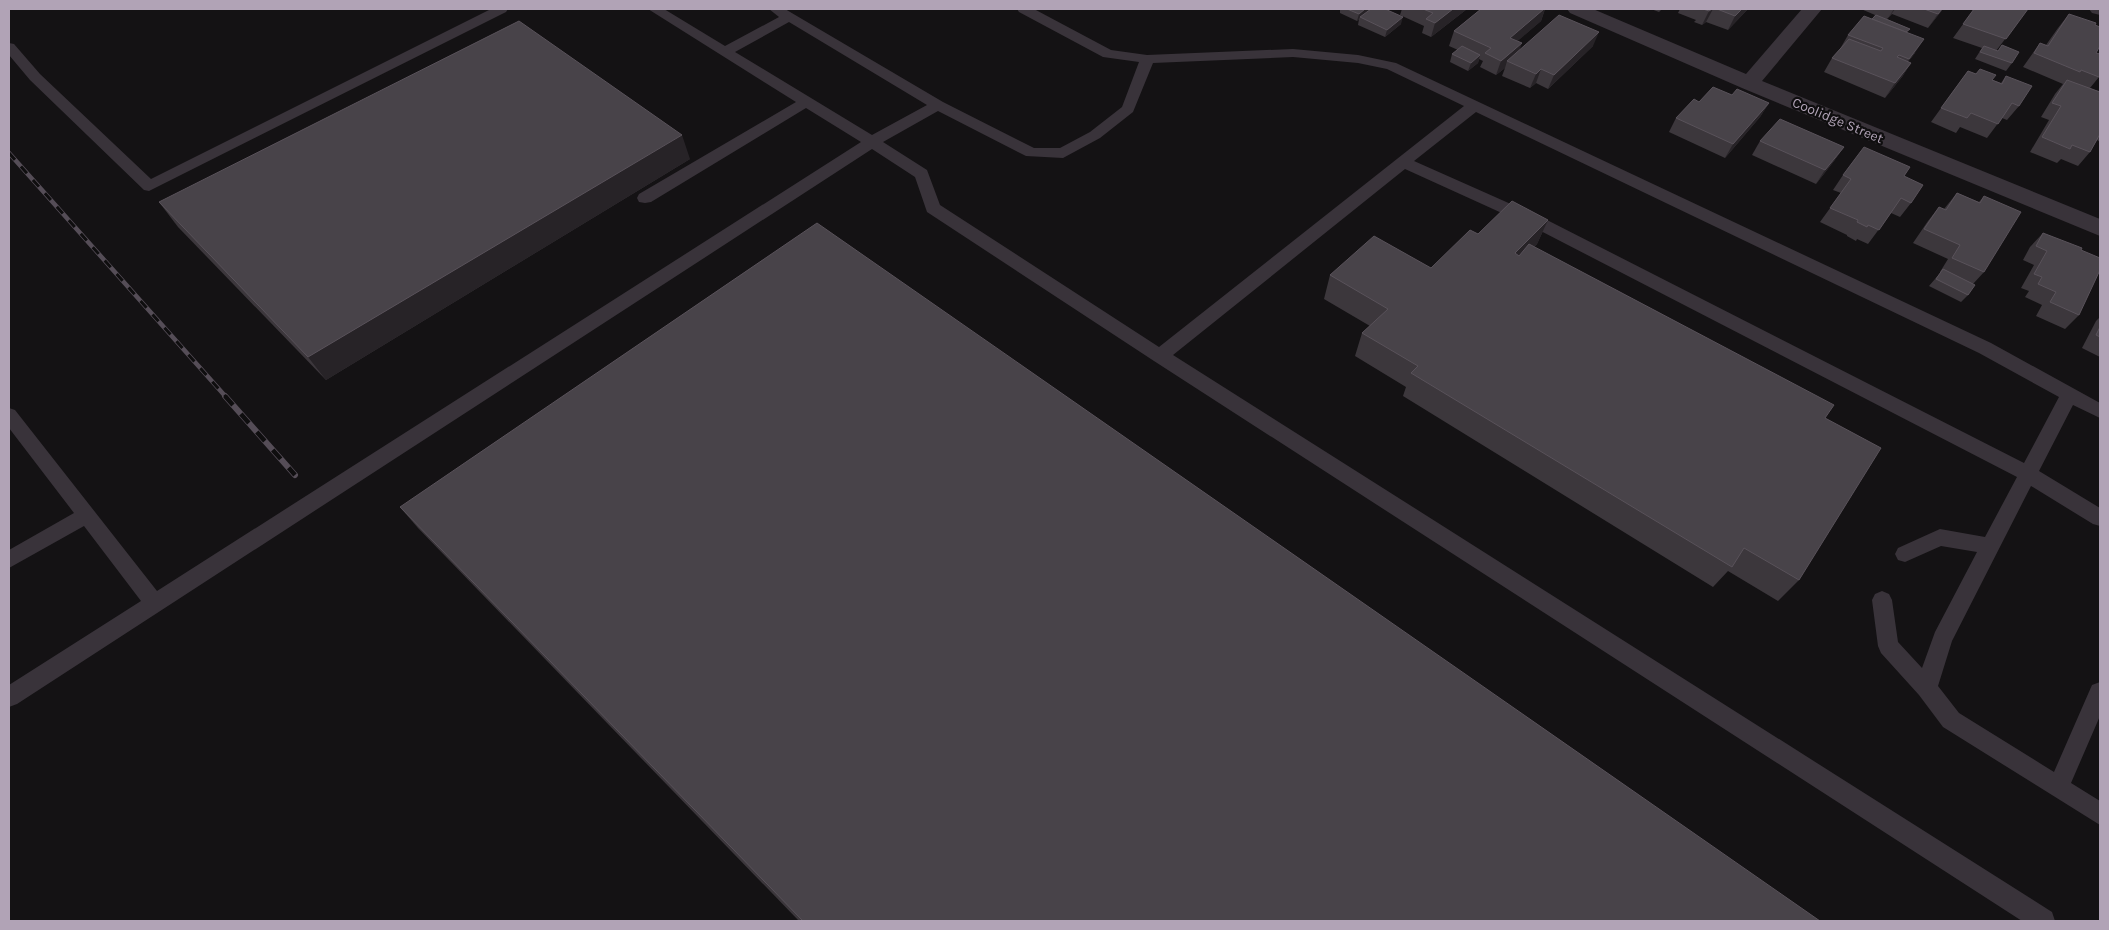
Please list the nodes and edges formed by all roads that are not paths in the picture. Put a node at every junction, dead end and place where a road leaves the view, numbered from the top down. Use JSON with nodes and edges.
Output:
{"nodes":[{"id":1,"x":501,"y":9,"type":"edge"},
{"id":2,"x":655,"y":9,"type":"edge"},
{"id":3,"x":776,"y":9,"type":"edge"},
{"id":4,"x":1024,"y":9,"type":"edge"},
{"id":5,"x":1577,"y":9,"type":"edge"},
{"id":6,"x":1812,"y":9,"type":"edge"},
{"id":7,"x":789,"y":17,"type":"junction"},
{"id":8,"x":9,"y":47,"type":"edge"},
{"id":9,"x":726,"y":51,"type":"junction"},
{"id":10,"x":1147,"y":59,"type":"junction"},
{"id":11,"x":1750,"y":83,"type":"junction"},
{"id":12,"x":806,"y":101,"type":"junction"},
{"id":13,"x":938,"y":105,"type":"junction"},
{"id":14,"x":1474,"y":106,"type":"junction"},
{"id":15,"x":872,"y":142,"type":"junction"},
{"id":16,"x":1403,"y":162,"type":"junction"},
{"id":17,"x":645,"y":198,"type":"dead end"},
{"id":18,"x":2100,"y":228,"type":"edge"},
{"id":19,"x":1160,"y":356,"type":"junction"},
{"id":20,"x":2070,"y":394,"type":"junction"},
{"id":21,"x":2100,"y":411,"type":"edge"},
{"id":22,"x":9,"y":414,"type":"edge"},
{"id":23,"x":2028,"y":474,"type":"junction"},
{"id":24,"x":87,"y":515,"type":"junction"},
{"id":25,"x":2100,"y":518,"type":"edge"},
{"id":26,"x":1990,"y":546,"type":"junction"},
{"id":27,"x":1904,"y":554,"type":"dead end"},
{"id":28,"x":9,"y":560,"type":"edge"},
{"id":29,"x":1882,"y":600,"type":"dead end"},
{"id":30,"x":155,"y":603,"type":"junction"},
{"id":31,"x":1927,"y":688,"type":"junction"},
{"id":32,"x":2100,"y":692,"type":"edge"},
{"id":33,"x":9,"y":696,"type":"edge"},
{"id":34,"x":2058,"y":788,"type":"junction"},
{"id":35,"x":2100,"y":814,"type":"edge"},
{"id":36,"x":2043,"y":921,"type":"edge"}],
"edges":[{"from":1,"to":8,"type":"lane"},
{"from":2,"to":9,"type":"lane"},
{"from":3,"to":7,"type":"lane"},
{"from":4,"to":10,"type":"lane"},
{"from":5,"to":11,"type":"street","name":"Coolidge Street"},
{"from":6,"to":11,"type":"street"},
{"from":7,"to":9,"type":"lane"},
{"from":7,"to":13,"type":"lane"},
{"from":9,"to":12,"type":"lane"},
{"from":10,"to":13,"type":"lane"},
{"from":10,"to":14,"type":"lane"},
{"from":11,"to":18,"type":"street","name":"Coolidge Street"},
{"from":12,"to":15,"type":"lane"},
{"from":12,"to":17,"type":"lane"},
{"from":13,"to":15,"type":"lane"},
{"from":14,"to":16,"type":"lane"},
{"from":14,"to":20,"type":"lane"},
{"from":15,"to":19,"type":"lane"},
{"from":15,"to":30,"type":"lane"},
{"from":16,"to":19,"type":"lane"},
{"from":16,"to":23,"type":"lane"},
{"from":19,"to":36,"type":"lane"},
{"from":20,"to":21,"type":"lane"},
{"from":20,"to":23,"type":"lane"},
{"from":22,"to":24,"type":"lane"},
{"from":23,"to":25,"type":"lane"},
{"from":23,"to":26,"type":"lane"},
{"from":24,"to":28,"type":"lane"},
{"from":24,"to":30,"type":"lane"},
{"from":26,"to":27,"type":"lane"},
{"from":26,"to":31,"type":"lane"},
{"from":29,"to":31,"type":"lane"},
{"from":30,"to":33,"type":"lane"},
{"from":31,"to":34,"type":"lane"},
{"from":32,"to":34,"type":"lane"},
{"from":34,"to":35,"type":"lane"}]}
